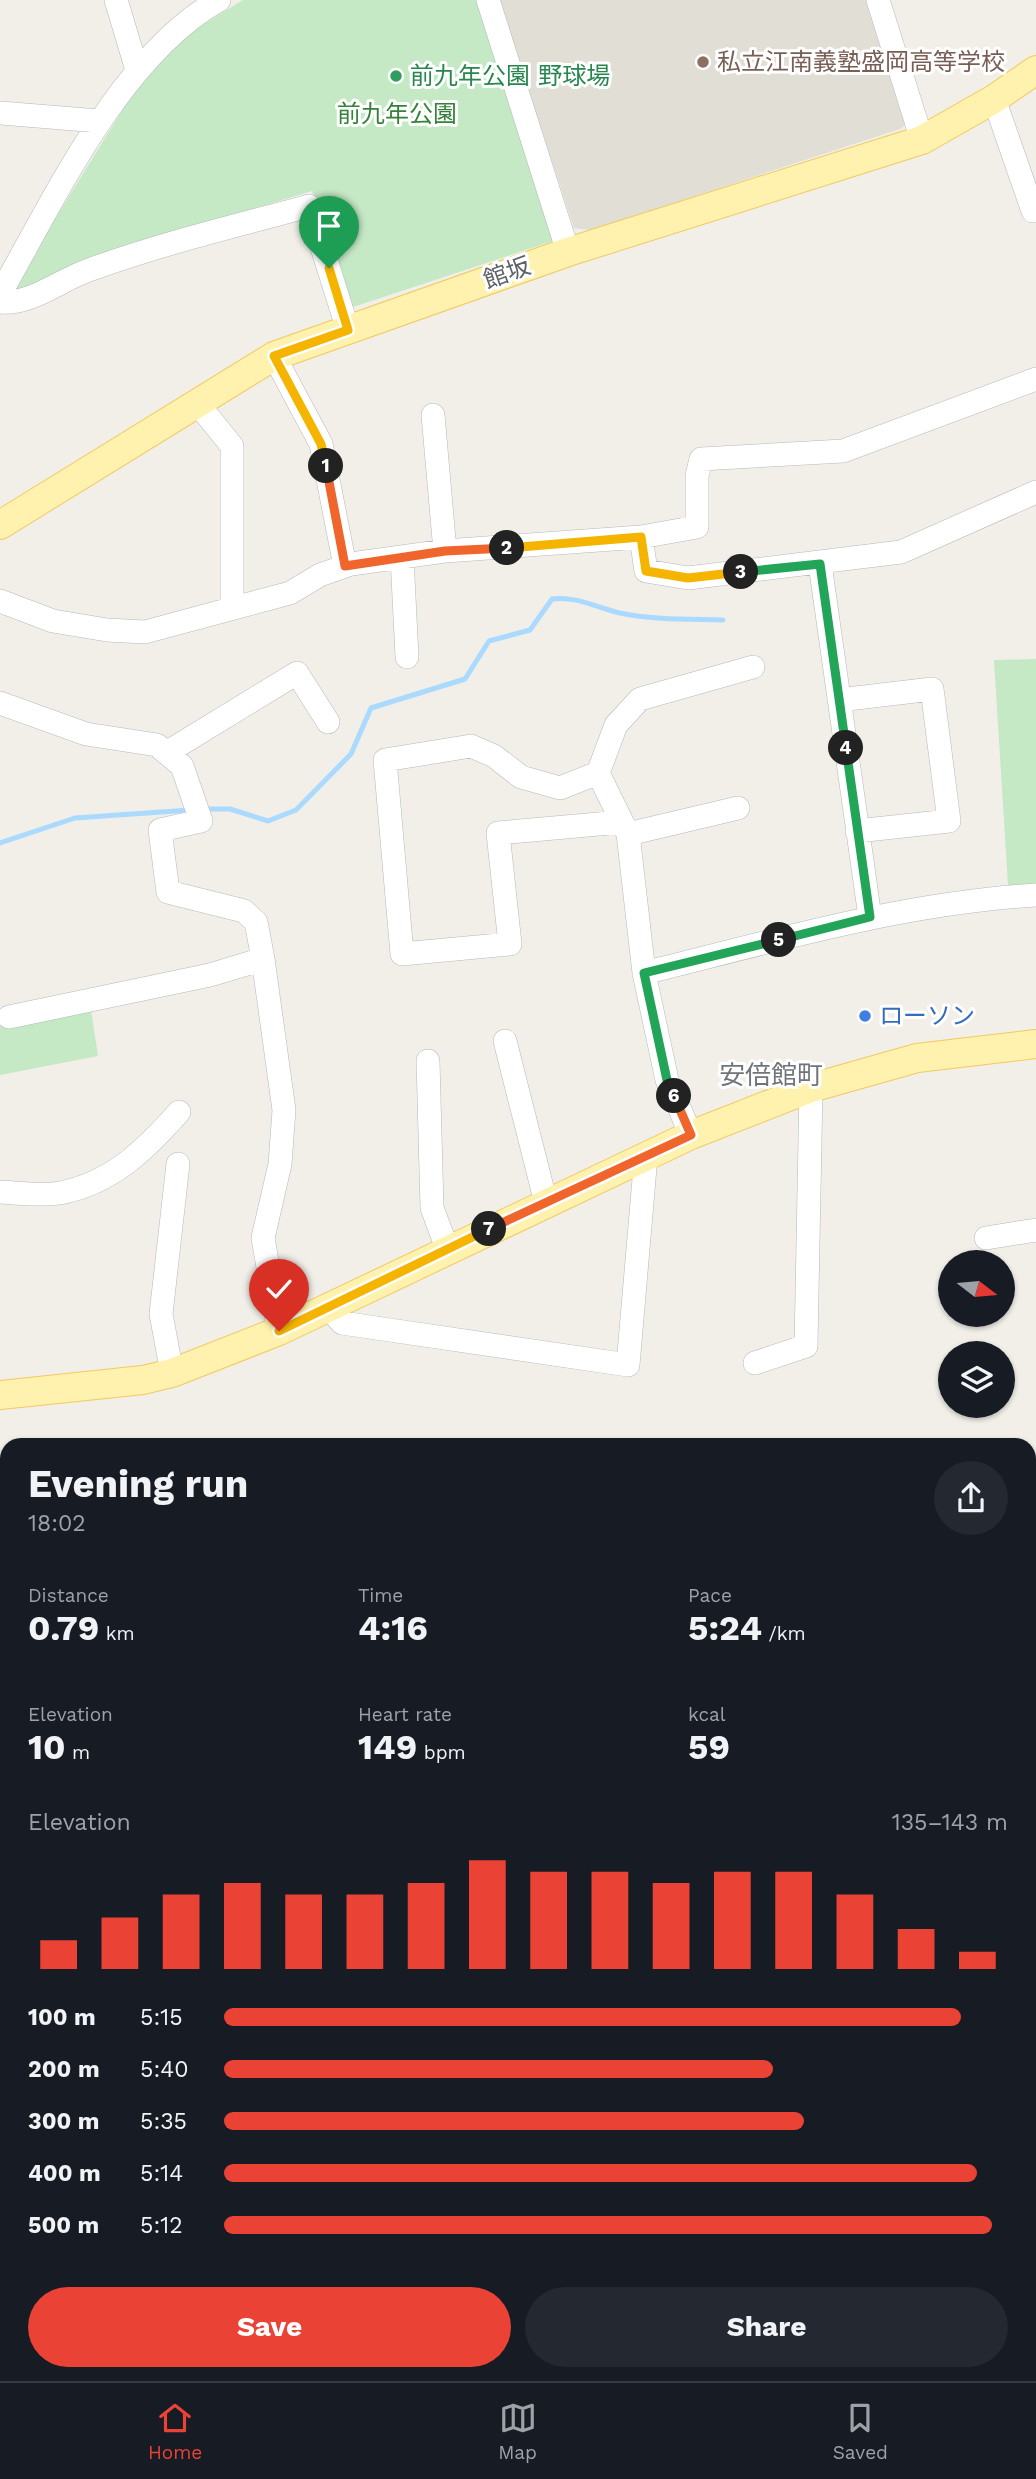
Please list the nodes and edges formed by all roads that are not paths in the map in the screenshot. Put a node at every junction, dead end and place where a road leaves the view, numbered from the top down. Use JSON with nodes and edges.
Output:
{"nodes":[{"id":1,"x":102,"y":0,"type":"edge"},
{"id":2,"x":116,"y":0,"type":"edge"},
{"id":3,"x":219,"y":0,"type":"edge"},
{"id":4,"x":488,"y":0,"type":"edge"},
{"id":5,"x":878,"y":0,"type":"edge"},
{"id":6,"x":137,"y":70,"type":"junction"},
{"id":7,"x":1036,"y":70,"type":"edge"},
{"id":8,"x":994,"y":99,"type":"junction"},
{"id":9,"x":0,"y":113,"type":"edge"},
{"id":10,"x":99,"y":121,"type":"junction"},
{"id":11,"x":922,"y":140,"type":"junction"},
{"id":12,"x":1036,"y":211,"type":"edge"},
{"id":13,"x":568,"y":252,"type":"junction"},
{"id":14,"x":0,"y":294,"type":"edge"},
{"id":15,"x":0,"y":302,"type":"edge"},
{"id":16,"x":348,"y":330,"type":"junction"},
{"id":17,"x":274,"y":356,"type":"junction"},
{"id":18,"x":1036,"y":379,"type":"edge"},
{"id":19,"x":198,"y":404,"type":"junction"},
{"id":20,"x":433,"y":415,"type":"dead end"},
{"id":21,"x":1036,"y":492,"type":"edge"},
{"id":22,"x":0,"y":525,"type":"edge"},
{"id":23,"x":641,"y":537,"type":"junction"},
{"id":24,"x":445,"y":551,"type":"junction"},
{"id":25,"x":402,"y":557,"type":"junction"},
{"id":26,"x":820,"y":564,"type":"junction"},
{"id":27,"x":345,"y":566,"type":"junction"},
{"id":28,"x":0,"y":601,"type":"edge"},
{"id":29,"x":232,"y":608,"type":"junction"},
{"id":30,"x":407,"y":657,"type":"dead end"},
{"id":31,"x":753,"y":667,"type":"dead end"},
{"id":32,"x":839,"y":700,"type":"junction"},
{"id":33,"x":0,"y":703,"type":"edge"},
{"id":34,"x":328,"y":722,"type":"dead end"},
{"id":35,"x":166,"y":752,"type":"junction"},
{"id":36,"x":598,"y":772,"type":"junction"},
{"id":37,"x":738,"y":808,"type":"dead end"},
{"id":38,"x":624,"y":828,"type":"junction"},
{"id":39,"x":857,"y":831,"type":"junction"},
{"id":40,"x":1036,"y":895,"type":"edge"},
{"id":41,"x":870,"y":917,"type":"junction"},
{"id":42,"x":263,"y":959,"type":"junction"},
{"id":43,"x":644,"y":973,"type":"junction"},
{"id":44,"x":9,"y":1017,"type":"dead end"},
{"id":45,"x":505,"y":1041,"type":"dead end"},
{"id":46,"x":1036,"y":1044,"type":"edge"},
{"id":47,"x":428,"y":1061,"type":"dead end"},
{"id":48,"x":811,"y":1088,"type":"junction"},
{"id":49,"x":179,"y":1112,"type":"dead end"},
{"id":50,"x":691,"y":1135,"type":"junction"},
{"id":51,"x":646,"y":1156,"type":"junction"},
{"id":52,"x":178,"y":1164,"type":"dead end"},
{"id":53,"x":0,"y":1192,"type":"edge"},
{"id":54,"x":546,"y":1203,"type":"junction"},
{"id":55,"x":1036,"y":1230,"type":"edge"},
{"id":56,"x":986,"y":1238,"type":"dead end"},
{"id":57,"x":447,"y":1248,"type":"junction"},
{"id":58,"x":328,"y":1307,"type":"junction"},
{"id":59,"x":279,"y":1331,"type":"junction"},
{"id":60,"x":755,"y":1363,"type":"dead end"},
{"id":61,"x":172,"y":1373,"type":"junction"},
{"id":62,"x":0,"y":1395,"type":"edge"}],
"edges":[{"from":1,"to":2,"type":"street"},
{"from":2,"to":6,"type":"street"},
{"from":3,"to":6,"type":"street"},
{"from":4,"to":13,"type":"street"},
{"from":5,"to":11,"type":"street"},
{"from":6,"to":10,"type":"street"},
{"from":7,"to":8,"type":"main road","name":"館坂"},
{"from":8,"to":11,"type":"main road","name":"館坂"},
{"from":8,"to":12,"type":"street"},
{"from":9,"to":10,"type":"street"},
{"from":10,"to":14,"type":"street"},
{"from":11,"to":13,"type":"main road","name":"館坂"},
{"from":13,"to":16,"type":"main road","name":"館坂"},
{"from":15,"to":16,"type":"street"},
{"from":16,"to":17,"type":"main road","name":"館坂"},
{"from":17,"to":19,"type":"main road","name":"館坂"},
{"from":17,"to":27,"type":"street"},
{"from":18,"to":23,"type":"street"},
{"from":19,"to":22,"type":"main road","name":"館坂"},
{"from":19,"to":29,"type":"street"},
{"from":20,"to":24,"type":"street"},
{"from":21,"to":26,"type":"street"},
{"from":23,"to":24,"type":"street"},
{"from":23,"to":26,"type":"street"},
{"from":24,"to":25,"type":"street"},
{"from":25,"to":27,"type":"street"},
{"from":25,"to":30,"type":"street"},
{"from":26,"to":32,"type":"street"},
{"from":27,"to":29,"type":"street"},
{"from":28,"to":29,"type":"street"},
{"from":31,"to":36,"type":"street"},
{"from":32,"to":39,"type":"street"},
{"from":32,"to":39,"type":"street"},
{"from":33,"to":35,"type":"street"},
{"from":34,"to":35,"type":"street"},
{"from":35,"to":42,"type":"street"},
{"from":36,"to":38,"type":"street"},
{"from":36,"to":38,"type":"street"},
{"from":37,"to":38,"type":"street"},
{"from":38,"to":43,"type":"street"},
{"from":39,"to":41,"type":"street"},
{"from":40,"to":41,"type":"street"},
{"from":41,"to":43,"type":"street"},
{"from":42,"to":44,"type":"street"},
{"from":42,"to":59,"type":"street"},
{"from":43,"to":50,"type":"street"},
{"from":45,"to":54,"type":"street"},
{"from":46,"to":48,"type":"main road"},
{"from":47,"to":57,"type":"street"},
{"from":48,"to":50,"type":"main road"},
{"from":48,"to":60,"type":"street"},
{"from":49,"to":53,"type":"street"},
{"from":50,"to":51,"type":"main road"},
{"from":51,"to":54,"type":"main road"},
{"from":51,"to":58,"type":"street"},
{"from":52,"to":61,"type":"street"},
{"from":54,"to":57,"type":"main road"},
{"from":55,"to":56,"type":"street"},
{"from":57,"to":58,"type":"main road"},
{"from":58,"to":59,"type":"main road"},
{"from":59,"to":61,"type":"main road"},
{"from":61,"to":62,"type":"main road"}]}
